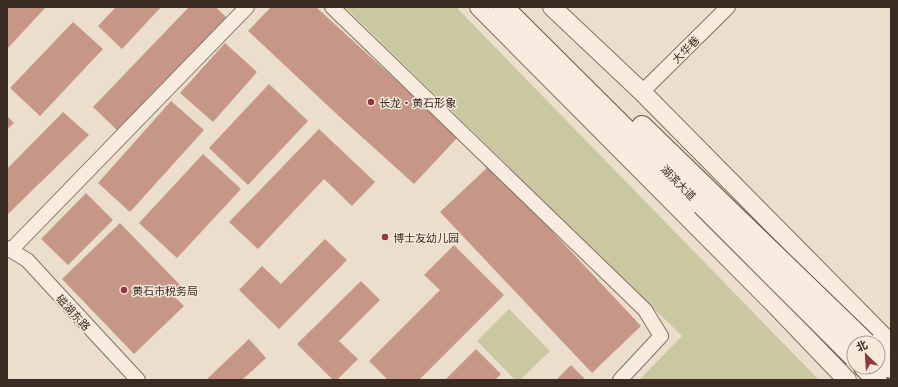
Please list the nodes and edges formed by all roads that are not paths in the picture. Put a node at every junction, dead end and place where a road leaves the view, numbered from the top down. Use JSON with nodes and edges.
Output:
{"nodes":[{"id":1,"x":247,"y":7,"type":"edge"},
{"id":2,"x":332,"y":7,"type":"edge"},
{"id":3,"x":479,"y":7,"type":"edge"},
{"id":4,"x":504,"y":7,"type":"edge"},
{"id":5,"x":519,"y":7,"type":"edge"},
{"id":6,"x":552,"y":7,"type":"edge"},
{"id":7,"x":728,"y":7,"type":"edge"},
{"id":8,"x":642,"y":92,"type":"junction"},
{"id":9,"x":707,"y":199,"type":"junction"},
{"id":10,"x":9,"y":249,"type":"edge"},
{"id":11,"x":830,"y":282,"type":"junction"},
{"id":12,"x":790,"y":320,"type":"junction"},
{"id":13,"x":857,"y":335,"type":"edge"},
{"id":14,"x":891,"y":344,"type":"edge"},
{"id":15,"x":846,"y":348,"type":"edge"},
{"id":16,"x":138,"y":380,"type":"edge"},
{"id":17,"x":620,"y":380,"type":"edge"},
{"id":18,"x":847,"y":380,"type":"edge"}],
"edges":[{"from":1,"to":10,"type":"street"},
{"from":2,"to":17,"type":"street"},
{"from":3,"to":12,"type":"street"},
{"from":4,"to":9,"type":"main road","name":"湖滨大道"},
{"from":5,"to":9,"type":"main road","name":"湖滨大道"},
{"from":6,"to":8,"type":"street"},
{"from":7,"to":8,"type":"street","name":"大华巷"},
{"from":8,"to":11,"type":"street"},
{"from":9,"to":13,"type":"main road","name":"湖滨大道","bridge":true},
{"from":9,"to":15,"type":"main road","name":"湖滨大道","bridge":true},
{"from":10,"to":16,"type":"street","name":"磁湖东路"},
{"from":11,"to":12,"type":"street"},
{"from":11,"to":14,"type":"street"},
{"from":12,"to":18,"type":"street"}]}
